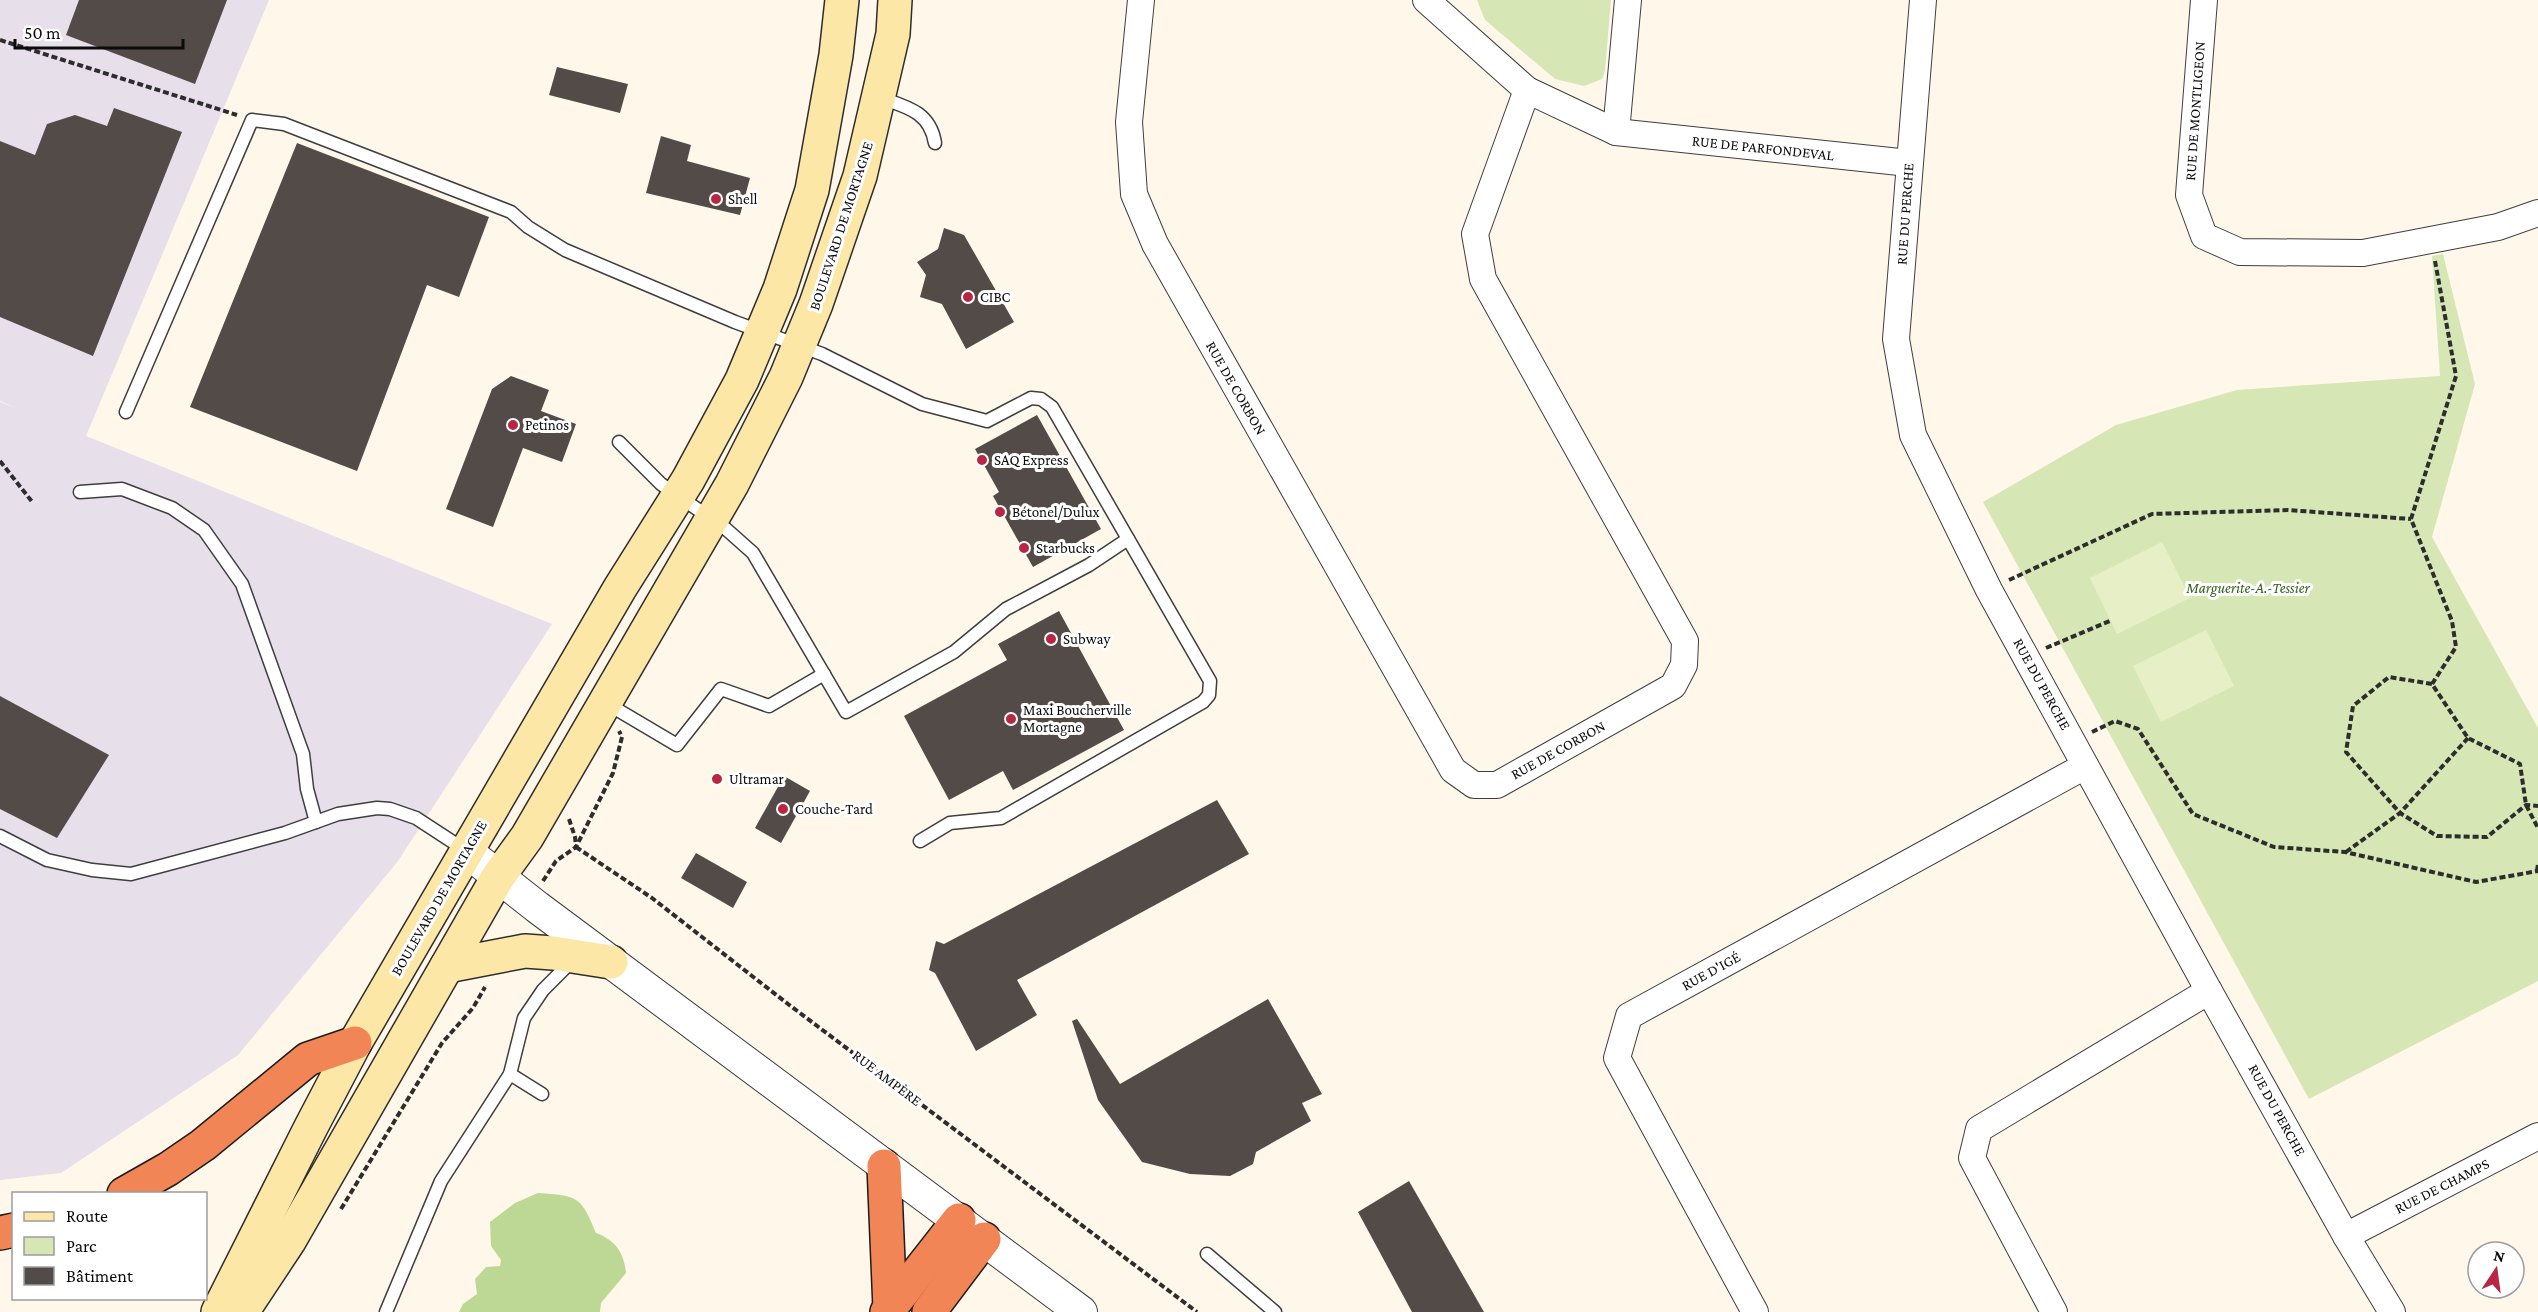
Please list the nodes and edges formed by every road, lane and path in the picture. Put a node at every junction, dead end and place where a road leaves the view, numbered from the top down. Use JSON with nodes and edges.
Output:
{"nodes":[{"id":1,"x":842,"y":0,"type":"edge"},
{"id":2,"x":895,"y":0,"type":"edge"},
{"id":3,"x":1142,"y":0,"type":"edge"},
{"id":4,"x":1628,"y":0,"type":"edge"},
{"id":5,"x":1923,"y":0,"type":"edge"},
{"id":6,"x":2204,"y":0,"type":"edge"},
{"id":7,"x":1431,"y":1,"type":"edge"},
{"id":8,"x":0,"y":40,"type":"edge"},
{"id":9,"x":1527,"y":90,"type":"junction"},
{"id":10,"x":880,"y":98,"type":"junction"},
{"id":11,"x":252,"y":120,"type":"junction"},
{"id":12,"x":1616,"y":132,"type":"junction"},
{"id":13,"x":935,"y":143,"type":"dead end"},
{"id":14,"x":1909,"y":163,"type":"junction"},
{"id":15,"x":2538,"y":213,"type":"edge"},
{"id":16,"x":2431,"y":240,"type":"junction"},
{"id":17,"x":764,"y":332,"type":"junction"},
{"id":18,"x":800,"y":345,"type":"junction"},
{"id":19,"x":126,"y":412,"type":"dead end"},
{"id":20,"x":619,"y":442,"type":"dead end"},
{"id":21,"x":0,"y":461,"type":"edge"},
{"id":22,"x":80,"y":492,"type":"dead end"},
{"id":23,"x":678,"y":496,"type":"junction"},
{"id":24,"x":33,"y":503,"type":"dead end"},
{"id":25,"x":712,"y":519,"type":"junction"},
{"id":26,"x":2411,"y":519,"type":"junction"},
{"id":27,"x":1128,"y":539,"type":"junction"},
{"id":28,"x":1989,"y":590,"type":"junction"},
{"id":29,"x":2112,"y":620,"type":"dead end"},
{"id":30,"x":2027,"y":657,"type":"junction"},
{"id":31,"x":824,"y":674,"type":"junction"},
{"id":32,"x":2432,"y":684,"type":"junction"},
{"id":33,"x":606,"y":703,"type":"junction"},
{"id":34,"x":622,"y":737,"type":"dead end"},
{"id":35,"x":2468,"y":738,"type":"junction"},
{"id":36,"x":2073,"y":741,"type":"junction"},
{"id":37,"x":2085,"y":766,"type":"junction"},
{"id":38,"x":2526,"y":805,"type":"junction"},
{"id":39,"x":2538,"y":806,"type":"edge"},
{"id":40,"x":567,"y":813,"type":"dead end"},
{"id":41,"x":2400,"y":813,"type":"junction"},
{"id":42,"x":316,"y":822,"type":"junction"},
{"id":43,"x":2538,"y":828,"type":"edge"},
{"id":44,"x":0,"y":836,"type":"edge"},
{"id":45,"x":920,"y":841,"type":"dead end"},
{"id":46,"x":576,"y":847,"type":"junction"},
{"id":47,"x":465,"y":851,"type":"junction"},
{"id":48,"x":2345,"y":852,"type":"junction"},
{"id":49,"x":562,"y":856,"type":"dead end"},
{"id":50,"x":2538,"y":864,"type":"edge"},
{"id":51,"x":2538,"y":871,"type":"edge"},
{"id":52,"x":498,"y":877,"type":"junction"},
{"id":53,"x":592,"y":954,"type":"junction"},
{"id":54,"x":447,"y":966,"type":"junction"},
{"id":55,"x":488,"y":980,"type":"dead end"},
{"id":56,"x":2209,"y":991,"type":"junction"},
{"id":57,"x":355,"y":1043,"type":"junction"},
{"id":58,"x":510,"y":1074,"type":"junction"},
{"id":59,"x":542,"y":1094,"type":"dead end"},
{"id":60,"x":2538,"y":1136,"type":"edge"},
{"id":61,"x":884,"y":1166,"type":"junction"},
{"id":62,"x":128,"y":1192,"type":"edge"},
{"id":63,"x":341,"y":1210,"type":"dead end"},
{"id":64,"x":971,"y":1230,"type":"junction"},
{"id":65,"x":2346,"y":1236,"type":"junction"},
{"id":66,"x":1207,"y":1254,"type":"dead end"},
{"id":67,"x":888,"y":1310,"type":"edge"},
{"id":68,"x":219,"y":1312,"type":"edge"},
{"id":69,"x":242,"y":1312,"type":"edge"},
{"id":70,"x":386,"y":1312,"type":"edge"},
{"id":71,"x":929,"y":1312,"type":"edge"},
{"id":72,"x":1081,"y":1312,"type":"edge"},
{"id":73,"x":1197,"y":1312,"type":"edge"},
{"id":74,"x":1275,"y":1312,"type":"edge"},
{"id":75,"x":1755,"y":1312,"type":"edge"},
{"id":76,"x":2054,"y":1312,"type":"edge"},
{"id":77,"x":2392,"y":1312,"type":"edge"}],
"edges":[{"from":1,"to":17,"type":"main road","name":"BOULEVARD DE MORTAGNE"},
{"from":2,"to":10,"type":"main road","name":"BOULEVARD DE MORTAGNE"},
{"from":3,"to":9,"type":"street","name":"RUE DE CORBON"},
{"from":4,"to":12,"type":"street"},
{"from":5,"to":14,"type":"street","name":"RUE DU PERCHE"},
{"from":6,"to":16,"type":"street","name":"RUE DE MONTLIGEON"},
{"from":7,"to":9,"type":"street","name":"RUE DE PARFONDEVAL"},
{"from":8,"to":11,"type":"path"},
{"from":9,"to":12,"type":"street","name":"RUE DE PARFONDEVAL"},
{"from":10,"to":13,"type":"lane"},
{"from":10,"to":18,"type":"main road","name":"BOULEVARD DE MORTAGNE"},
{"from":11,"to":17,"type":"lane"},
{"from":11,"to":19,"type":"lane"},
{"from":12,"to":14,"type":"street","name":"RUE DE PARFONDEVAL"},
{"from":14,"to":28,"type":"street","name":"RUE DU PERCHE"},
{"from":15,"to":16,"type":"street","name":"RUE DE MONTLIGEON"},
{"from":16,"to":26,"type":"path"},
{"from":17,"to":18,"type":"lane"},
{"from":17,"to":23,"type":"main road","name":"BOULEVARD DE MORTAGNE"},
{"from":18,"to":25,"type":"main road","name":"BOULEVARD DE MORTAGNE"},
{"from":18,"to":27,"type":"lane"},
{"from":20,"to":23,"type":"lane"},
{"from":21,"to":24,"type":"path"},
{"from":22,"to":42,"type":"lane"},
{"from":23,"to":25,"type":"lane"},
{"from":23,"to":47,"type":"main road","name":"BOULEVARD DE MORTAGNE"},
{"from":25,"to":31,"type":"lane"},
{"from":25,"to":33,"type":"main road","name":"BOULEVARD DE MORTAGNE"},
{"from":26,"to":28,"type":"path"},
{"from":26,"to":32,"type":"path"},
{"from":27,"to":31,"type":"lane"},
{"from":27,"to":45,"type":"lane"},
{"from":28,"to":30,"type":"street","name":"RUE DU PERCHE"},
{"from":29,"to":30,"type":"path"},
{"from":30,"to":36,"type":"street","name":"RUE DU PERCHE"},
{"from":31,"to":33,"type":"lane"},
{"from":32,"to":35,"type":"path"},
{"from":32,"to":41,"type":"path"},
{"from":33,"to":52,"type":"main road","name":"BOULEVARD DE MORTAGNE"},
{"from":34,"to":46,"type":"path"},
{"from":35,"to":38,"type":"path"},
{"from":35,"to":41,"type":"path"},
{"from":36,"to":37,"type":"street","name":"RUE DU PERCHE"},
{"from":36,"to":48,"type":"path"},
{"from":37,"to":56,"type":"street","name":"RUE DU PERCHE"},
{"from":37,"to":75,"type":"street","name":"RUE D'IGÉ"},
{"from":38,"to":39,"type":"path"},
{"from":38,"to":41,"type":"path"},
{"from":38,"to":43,"type":"path"},
{"from":40,"to":46,"type":"path"},
{"from":41,"to":48,"type":"path"},
{"from":42,"to":44,"type":"lane"},
{"from":42,"to":47,"type":"lane"},
{"from":46,"to":49,"type":"path"},
{"from":46,"to":73,"type":"path","name":"RUE AMPÈRE"},
{"from":47,"to":52,"type":"street"},
{"from":47,"to":57,"type":"main road","name":"BOULEVARD DE MORTAGNE"},
{"from":48,"to":51,"type":"path"},
{"from":50,"to":51,"type":"path"},
{"from":52,"to":53,"type":"street"},
{"from":52,"to":54,"type":"main road","name":"BOULEVARD DE MORTAGNE"},
{"from":53,"to":54,"type":"main road"},
{"from":53,"to":58,"type":"lane"},
{"from":53,"to":61,"type":"street"},
{"from":54,"to":69,"type":"main road","name":"BOULEVARD DE MORTAGNE"},
{"from":55,"to":63,"type":"path"},
{"from":56,"to":65,"type":"street","name":"RUE DU PERCHE"},
{"from":56,"to":76,"type":"street"},
{"from":57,"to":62,"type":"highway"},
{"from":57,"to":68,"type":"main road","name":"BOULEVARD DE MORTAGNE"},
{"from":58,"to":59,"type":"lane"},
{"from":58,"to":70,"type":"lane"},
{"from":60,"to":65,"type":"street","name":"RUE DE CHAMPS"},
{"from":61,"to":64,"type":"street"},
{"from":61,"to":67,"type":"highway"},
{"from":64,"to":67,"type":"highway"},
{"from":64,"to":71,"type":"highway"},
{"from":64,"to":72,"type":"street"},
{"from":65,"to":77,"type":"street","name":"RUE DU PERCHE"},
{"from":66,"to":74,"type":"lane"}]}
